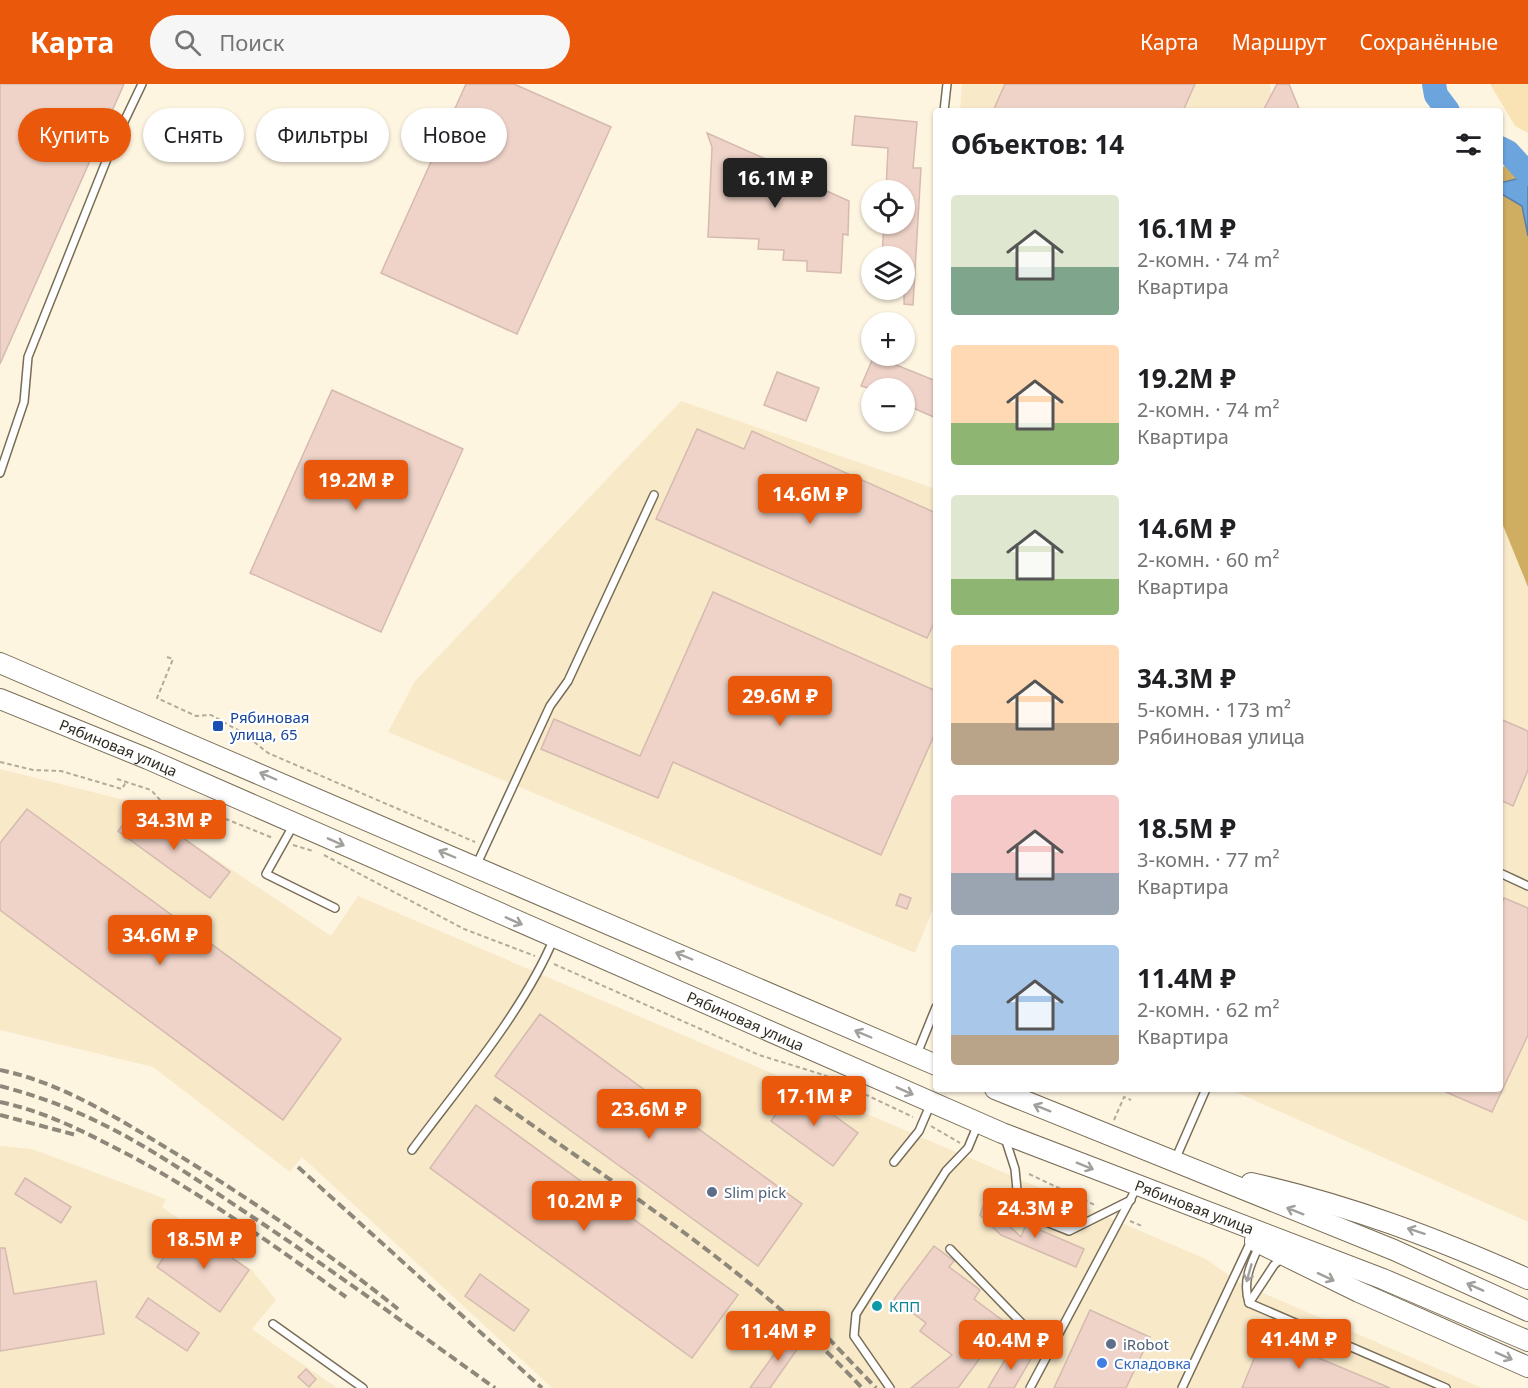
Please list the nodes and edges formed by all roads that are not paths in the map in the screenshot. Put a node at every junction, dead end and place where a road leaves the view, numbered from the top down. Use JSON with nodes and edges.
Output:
{"nodes":[{"id":1,"x":142,"y":84,"type":"edge"},
{"id":2,"x":946,"y":84,"type":"edge"},
{"id":3,"x":944,"y":108,"type":"edge"},
{"id":4,"x":0,"y":473,"type":"edge"},
{"id":5,"x":654,"y":495,"type":"dead end"},
{"id":6,"x":0,"y":663,"type":"edge"},
{"id":7,"x":0,"y":699,"type":"edge"},
{"id":8,"x":294,"y":824,"type":"junction"},
{"id":9,"x":476,"y":866,"type":"junction"},
{"id":10,"x":1503,"y":874,"type":"edge"},
{"id":11,"x":1528,"y":886,"type":"edge"},
{"id":12,"x":335,"y":908,"type":"dead end"},
{"id":13,"x":554,"y":938,"type":"junction"},
{"id":14,"x":933,"y":1015,"type":"edge"},
{"id":15,"x":916,"y":1057,"type":"junction"},
{"id":16,"x":933,"y":1064,"type":"edge"},
{"id":17,"x":1002,"y":1092,"type":"edge"},
{"id":18,"x":1205,"y":1092,"type":"edge"},
{"id":19,"x":931,"y":1102,"type":"junction"},
{"id":20,"x":979,"y":1123,"type":"junction"},
{"id":21,"x":1002,"y":1133,"type":"junction"},
{"id":22,"x":412,"y":1150,"type":"dead end"},
{"id":23,"x":894,"y":1162,"type":"dead end"},
{"id":24,"x":1174,"y":1162,"type":"junction"},
{"id":25,"x":1193,"y":1170,"type":"junction"},
{"id":26,"x":1135,"y":1193,"type":"junction"},
{"id":27,"x":1200,"y":1210,"type":"junction"},
{"id":28,"x":1256,"y":1242,"type":"junction"},
{"id":29,"x":950,"y":1249,"type":"dead end"},
{"id":30,"x":1283,"y":1257,"type":"junction"},
{"id":31,"x":1528,"y":1279,"type":"edge"},
{"id":32,"x":1249,"y":1303,"type":"junction"},
{"id":33,"x":1528,"y":1311,"type":"edge"},
{"id":34,"x":273,"y":1324,"type":"dead end"},
{"id":35,"x":1056,"y":1340,"type":"junction"},
{"id":36,"x":1528,"y":1341,"type":"edge"},
{"id":37,"x":1528,"y":1366,"type":"edge"},
{"id":38,"x":363,"y":1388,"type":"edge"},
{"id":39,"x":890,"y":1388,"type":"edge"},
{"id":40,"x":1030,"y":1388,"type":"edge"},
{"id":41,"x":1182,"y":1388,"type":"edge"},
{"id":42,"x":1446,"y":1388,"type":"edge"}],
"edges":[{"from":1,"to":4,"type":"lane"},
{"from":2,"to":3,"type":"lane"},
{"from":5,"to":9,"type":"lane"},
{"from":9,"to":6,"type":"main road","one_way":true},
{"from":7,"to":8,"type":"main road","name":"Рябиновая улица"},
{"from":8,"to":12,"type":"lane"},
{"from":8,"to":13,"type":"main road","name":"Рябиновая улица","one_way":true},
{"from":15,"to":9,"type":"main road","one_way":true},
{"from":10,"to":11,"type":"lane"},
{"from":13,"to":19,"type":"main road","name":"Рябиновая улица","one_way":true},
{"from":13,"to":22,"type":"lane"},
{"from":14,"to":15,"type":"lane"},
{"from":15,"to":16,"type":"main road"},
{"from":24,"to":17,"type":"main road","one_way":true},
{"from":18,"to":24,"type":"lane"},
{"from":19,"to":20,"type":"main road","name":"Рябиновая улица"},
{"from":19,"to":23,"type":"lane"},
{"from":20,"to":21,"type":"main road","name":"Рябиновая улица"},
{"from":20,"to":39,"type":"lane"},
{"from":21,"to":26,"type":"main road","name":"Рябиновая улица","one_way":true},
{"from":21,"to":26,"type":"lane"},
{"from":24,"to":25,"type":"main road"},
{"from":31,"to":25,"type":"main road","one_way":true},
{"from":33,"to":25,"type":"main road","one_way":true},
{"from":26,"to":27,"type":"main road","name":"Рябиновая улица"},
{"from":26,"to":35,"type":"lane"},
{"from":27,"to":28,"type":"main road"},
{"from":27,"to":36,"type":"main road","name":"Рябиновая улица"},
{"from":28,"to":30,"type":"main road"},
{"from":28,"to":32,"type":"lane","one_way":true},
{"from":28,"to":41,"type":"lane"},
{"from":29,"to":35,"type":"lane"},
{"from":30,"to":32,"type":"lane"},
{"from":30,"to":37,"type":"main road","one_way":true},
{"from":32,"to":42,"type":"lane"},
{"from":34,"to":38,"type":"lane"},
{"from":35,"to":40,"type":"lane"}]}
